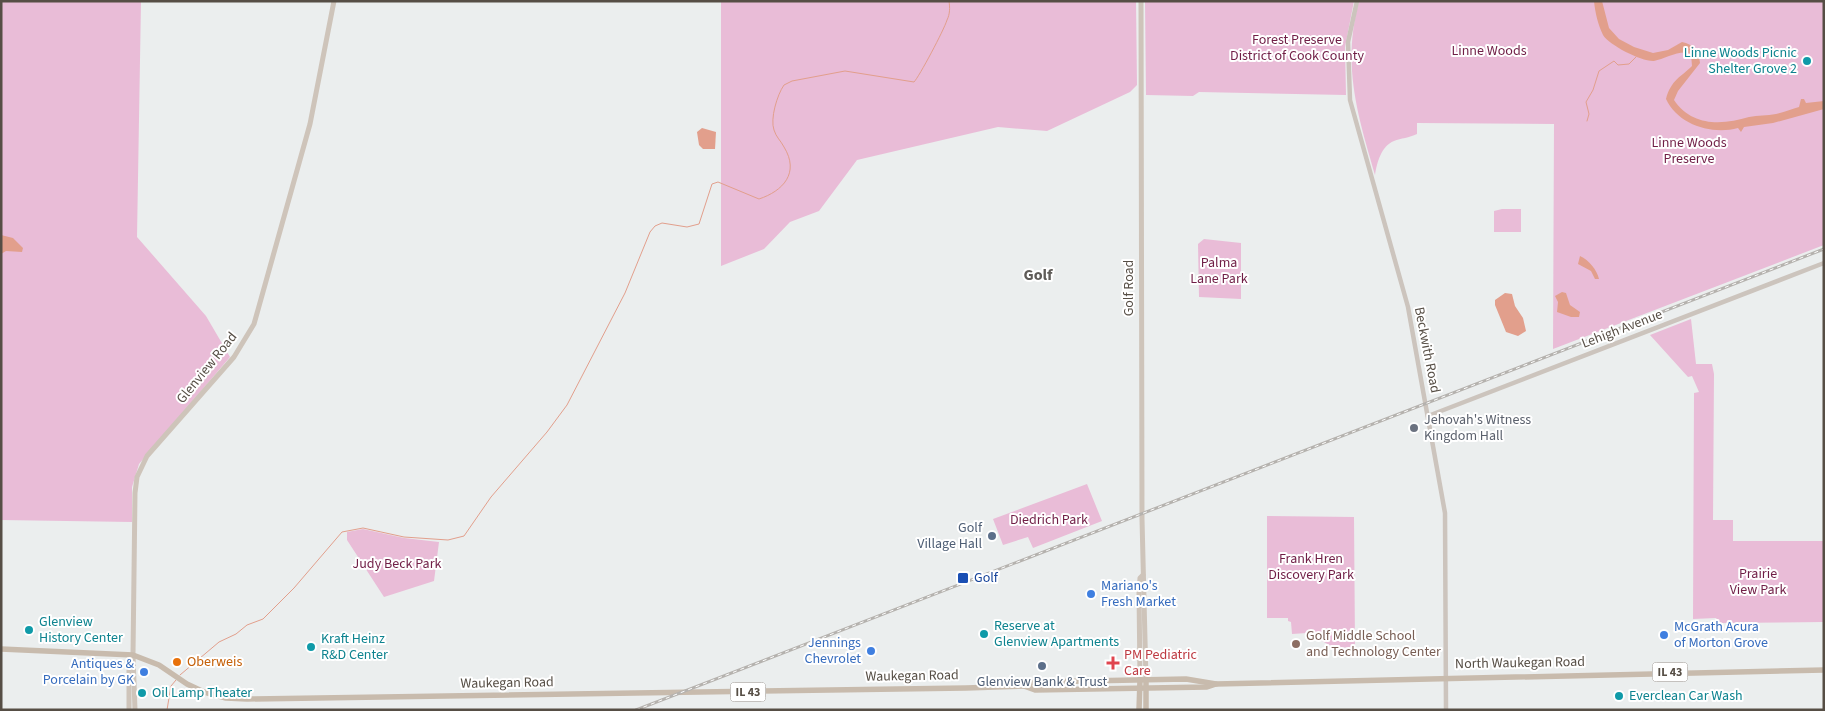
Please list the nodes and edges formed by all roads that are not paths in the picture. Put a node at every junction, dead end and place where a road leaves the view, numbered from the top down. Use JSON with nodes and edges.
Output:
{"nodes":[{"id":1,"x":334,"y":1,"type":"edge"},
{"id":2,"x":1141,"y":1,"type":"edge"},
{"id":3,"x":1357,"y":1,"type":"edge"},
{"id":4,"x":1824,"y":263,"type":"edge"},
{"id":5,"x":1428,"y":416,"type":"junction"},
{"id":6,"x":1,"y":649,"type":"edge"},
{"id":7,"x":133,"y":655,"type":"junction"},
{"id":8,"x":1824,"y":670,"type":"edge"},
{"id":9,"x":1446,"y":678,"type":"junction"},
{"id":10,"x":1143,"y":680,"type":"junction"},
{"id":11,"x":1216,"y":684,"type":"junction"},
{"id":12,"x":1024,"y":686,"type":"junction"},
{"id":13,"x":1143,"y":689,"type":"junction"},
{"id":14,"x":129,"y":710,"type":"edge"},
{"id":15,"x":135,"y":710,"type":"edge"},
{"id":16,"x":1140,"y":710,"type":"edge"},
{"id":17,"x":1146,"y":710,"type":"edge"},
{"id":18,"x":1446,"y":710,"type":"edge"}],
"edges":[{"from":1,"to":7,"type":"main road","name":"Glenview Road"},
{"from":2,"to":10,"type":"main road","name":"Golf Road"},
{"from":3,"to":5,"type":"street","name":"Beckwith Road"},
{"from":4,"to":5,"type":"street","name":"Lehigh Avenue"},
{"from":5,"to":9,"type":"street","name":"Beckwith Road"},
{"from":6,"to":7,"type":"main road","name":"Waukegan Road","number":"IL 43"},
{"from":7,"to":12,"type":"main road","name":"Waukegan Road","number":"IL 43"},
{"from":7,"to":14,"type":"main road","name":"Glenview Road"},
{"from":7,"to":15,"type":"main road","name":"Glenview Road"},
{"from":8,"to":9,"type":"main road","name":"North Waukegan Road","number":"IL 43"},
{"from":9,"to":11,"type":"main road","name":"North Waukegan Road","number":"IL 43"},
{"from":9,"to":18,"type":"street","name":"Beckwith Road"},
{"from":10,"to":11,"type":"main road","name":"North Waukegan Road","number":"IL 43"},
{"from":10,"to":12,"type":"main road","name":"Waukegan Road","number":"IL 43"},
{"from":10,"to":13,"type":"main road","name":"Golf Road"},
{"from":11,"to":13,"type":"main road","name":"North Waukegan Road","number":"IL 43"},
{"from":12,"to":13,"type":"main road","name":"Waukegan Road","number":"IL 43"},
{"from":13,"to":16,"type":"main road","name":"Golf Road"},
{"from":13,"to":17,"type":"main road","name":"Golf Road"}]}
